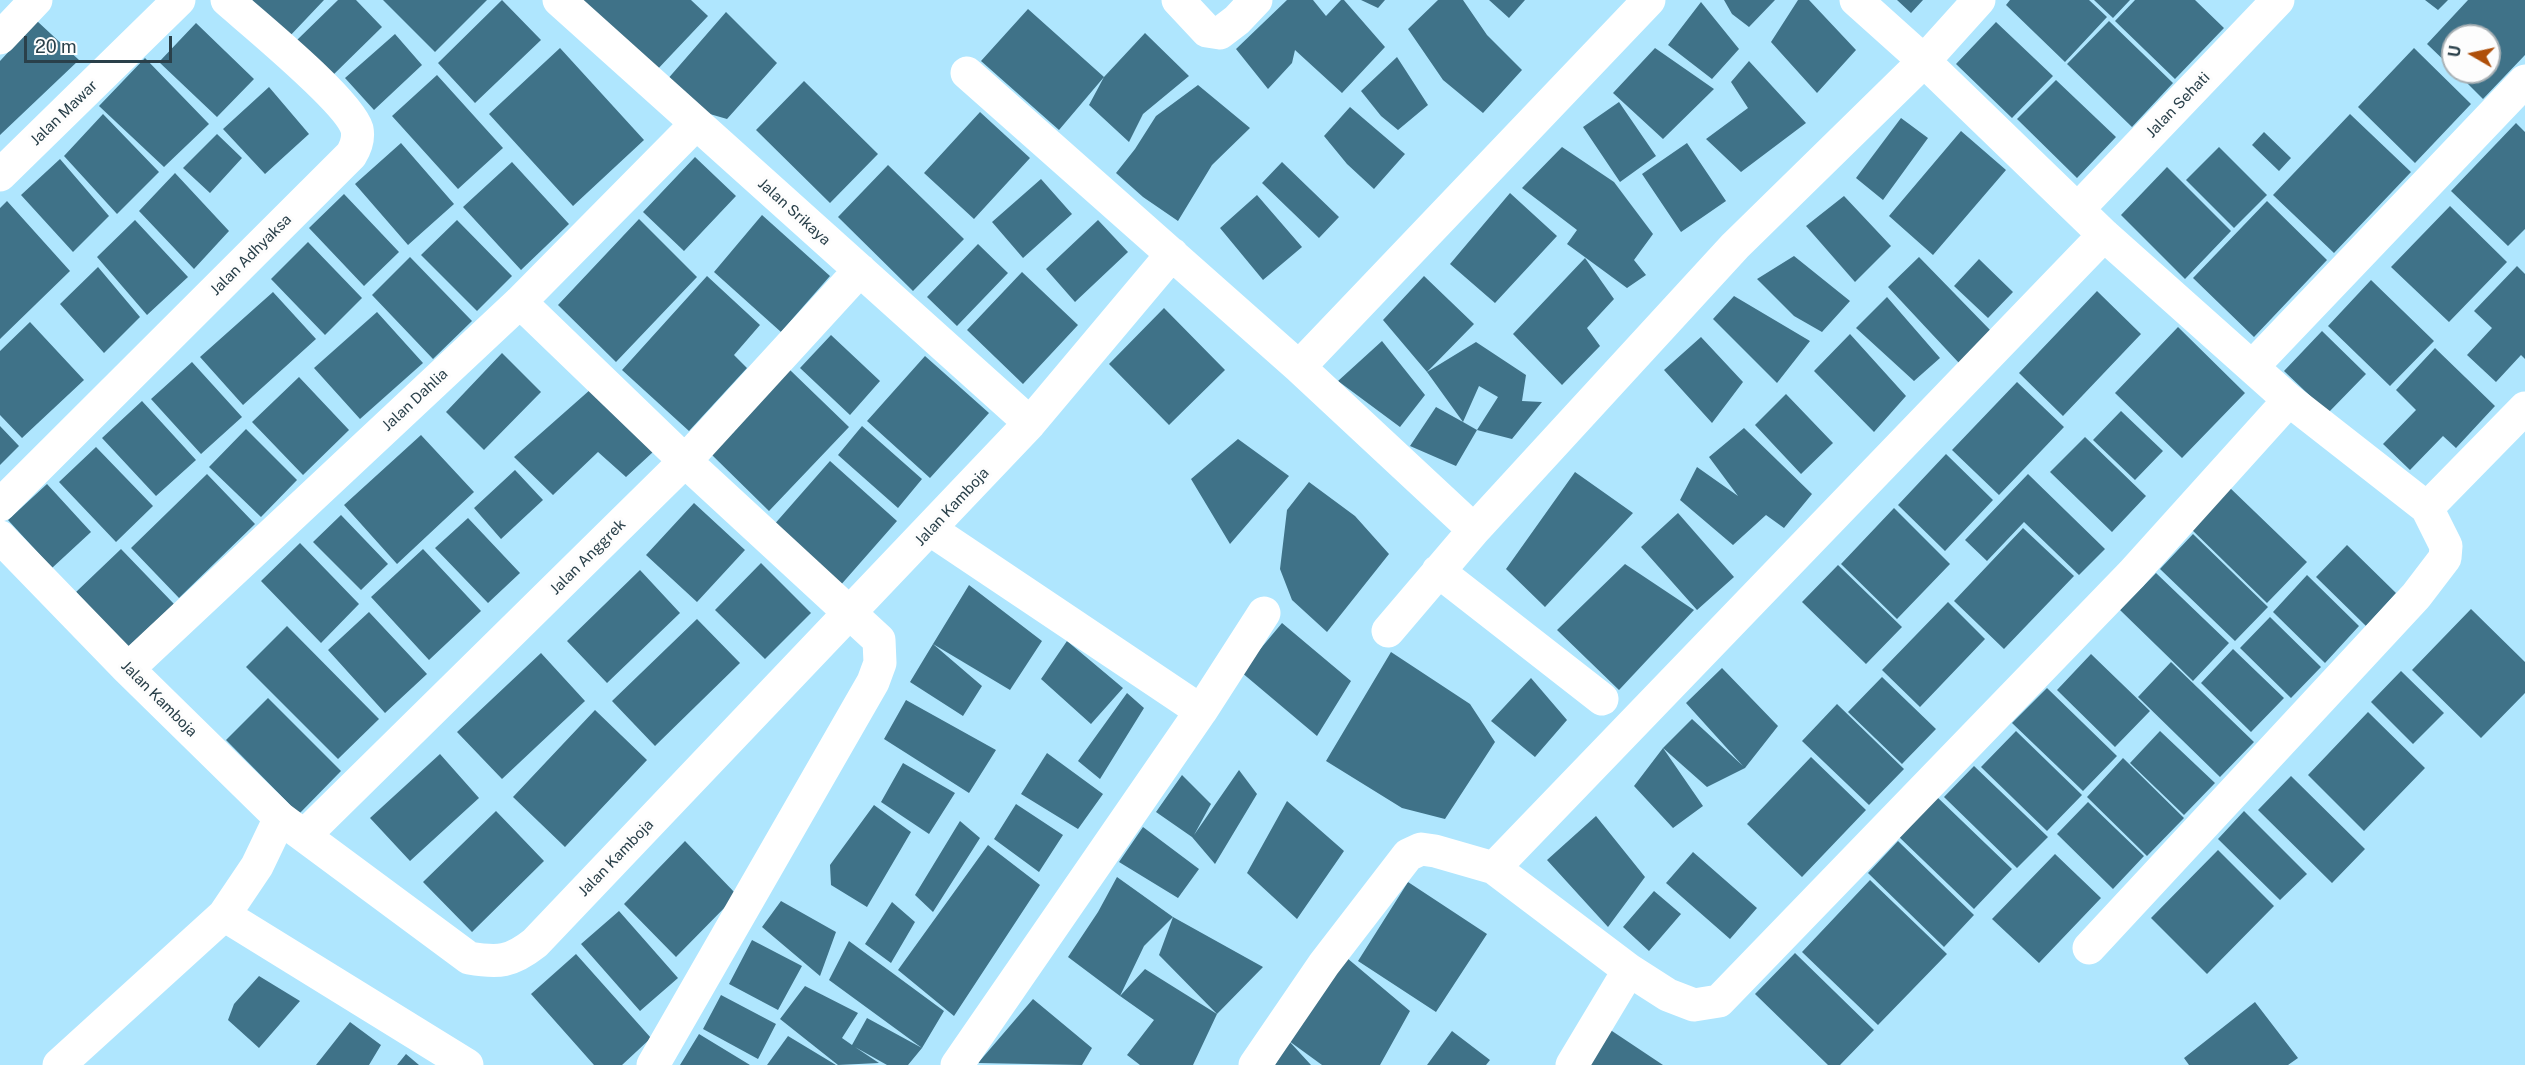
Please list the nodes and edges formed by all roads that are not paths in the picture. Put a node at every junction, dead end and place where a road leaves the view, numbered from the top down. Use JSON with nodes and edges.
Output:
{"nodes":[{"id":1,"x":36,"y":0,"type":"edge"},
{"id":2,"x":179,"y":0,"type":"edge"},
{"id":3,"x":227,"y":0,"type":"edge"},
{"id":4,"x":559,"y":0,"type":"edge"},
{"id":5,"x":1178,"y":0,"type":"edge"},
{"id":6,"x":1256,"y":0,"type":"edge"},
{"id":7,"x":1649,"y":0,"type":"edge"},
{"id":8,"x":1856,"y":0,"type":"edge"},
{"id":9,"x":1978,"y":0,"type":"edge"},
{"id":10,"x":2278,"y":0,"type":"edge"},
{"id":11,"x":0,"y":38,"type":"edge"},
{"id":12,"x":1924,"y":61,"type":"junction"},
{"id":13,"x":968,"y":73,"type":"dead end"},
{"id":14,"x":2525,"y":81,"type":"edge"},
{"id":15,"x":696,"y":124,"type":"junction"},
{"id":16,"x":0,"y":175,"type":"edge"},
{"id":17,"x":2078,"y":209,"type":"junction"},
{"id":18,"x":2104,"y":235,"type":"junction"},
{"id":19,"x":1172,"y":254,"type":"junction"},
{"id":20,"x":860,"y":270,"type":"junction"},
{"id":21,"x":520,"y":302,"type":"junction"},
{"id":22,"x":2253,"y":366,"type":"junction"},
{"id":23,"x":1299,"y":367,"type":"junction"},
{"id":24,"x":2289,"y":400,"type":"junction"},
{"id":25,"x":2525,"y":408,"type":"edge"},
{"id":26,"x":1030,"y":423,"type":"junction"},
{"id":27,"x":685,"y":461,"type":"junction"},
{"id":28,"x":0,"y":505,"type":"edge"},
{"id":29,"x":2427,"y":508,"type":"junction"},
{"id":30,"x":931,"y":530,"type":"junction"},
{"id":31,"x":1474,"y":530,"type":"junction"},
{"id":32,"x":0,"y":537,"type":"edge"},
{"id":33,"x":1438,"y":572,"type":"junction"},
{"id":34,"x":1263,"y":613,"type":"dead end"},
{"id":35,"x":849,"y":614,"type":"junction"},
{"id":36,"x":1388,"y":631,"type":"dead end"},
{"id":37,"x":128,"y":669,"type":"junction"},
{"id":38,"x":1602,"y":699,"type":"dead end"},
{"id":39,"x":1201,"y":711,"type":"junction"},
{"id":40,"x":293,"y":826,"type":"junction"},
{"id":41,"x":1494,"y":868,"type":"junction"},
{"id":42,"x":224,"y":915,"type":"junction"},
{"id":43,"x":2089,"y":948,"type":"dead end"},
{"id":44,"x":1629,"y":970,"type":"junction"},
{"id":45,"x":66,"y":1063,"type":"edge"},
{"id":46,"x":467,"y":1065,"type":"edge"},
{"id":47,"x":653,"y":1065,"type":"edge"},
{"id":48,"x":957,"y":1065,"type":"edge"},
{"id":49,"x":1255,"y":1065,"type":"edge"},
{"id":50,"x":1572,"y":1065,"type":"edge"}],
"edges":[{"from":1,"to":11,"type":"street"},
{"from":2,"to":16,"type":"street","name":"Jalan Mawar"},
{"from":3,"to":28,"type":"street","name":"Jalan Adhyaksa"},
{"from":4,"to":15,"type":"street","name":"Jalan Srikaya"},
{"from":5,"to":6,"type":"street"},
{"from":7,"to":23,"type":"street"},
{"from":8,"to":12,"type":"street"},
{"from":9,"to":12,"type":"street"},
{"from":10,"to":17,"type":"street","name":"Jalan Sehati"},
{"from":12,"to":17,"type":"street"},
{"from":12,"to":31,"type":"street"},
{"from":13,"to":19,"type":"street"},
{"from":14,"to":22,"type":"street"},
{"from":15,"to":20,"type":"street","name":"Jalan Srikaya"},
{"from":15,"to":21,"type":"street","name":"Jalan Dahlia"},
{"from":17,"to":18,"type":"street"},
{"from":18,"to":22,"type":"street"},
{"from":18,"to":41,"type":"street"},
{"from":19,"to":23,"type":"street"},
{"from":19,"to":26,"type":"street","name":"Jalan Kamboja"},
{"from":20,"to":26,"type":"street","name":"Jalan Srikaya"},
{"from":20,"to":27,"type":"street","name":"Jalan Anggrek"},
{"from":21,"to":27,"type":"street"},
{"from":21,"to":37,"type":"street","name":"Jalan Dahlia"},
{"from":22,"to":24,"type":"street"},
{"from":23,"to":31,"type":"street"},
{"from":24,"to":29,"type":"street"},
{"from":24,"to":44,"type":"street"},
{"from":25,"to":29,"type":"street"},
{"from":26,"to":30,"type":"street","name":"Jalan Kamboja"},
{"from":27,"to":35,"type":"street"},
{"from":27,"to":40,"type":"street","name":"Jalan Anggrek"},
{"from":29,"to":43,"type":"street"},
{"from":30,"to":35,"type":"street","name":"Jalan Kamboja"},
{"from":30,"to":39,"type":"street"},
{"from":31,"to":33,"type":"street"},
{"from":32,"to":37,"type":"street","name":"Jalan Kamboja"},
{"from":33,"to":36,"type":"street"},
{"from":33,"to":38,"type":"street"},
{"from":34,"to":39,"type":"street"},
{"from":35,"to":40,"type":"street","name":"Jalan Kamboja"},
{"from":35,"to":47,"type":"street"},
{"from":37,"to":40,"type":"street","name":"Jalan Kamboja"},
{"from":39,"to":48,"type":"street"},
{"from":40,"to":42,"type":"street","name":"Jalan Anggrek"},
{"from":41,"to":44,"type":"street"},
{"from":41,"to":49,"type":"street"},
{"from":42,"to":45,"type":"street","name":"Jalan Anggrek"},
{"from":42,"to":46,"type":"street"},
{"from":44,"to":50,"type":"street"}]}
